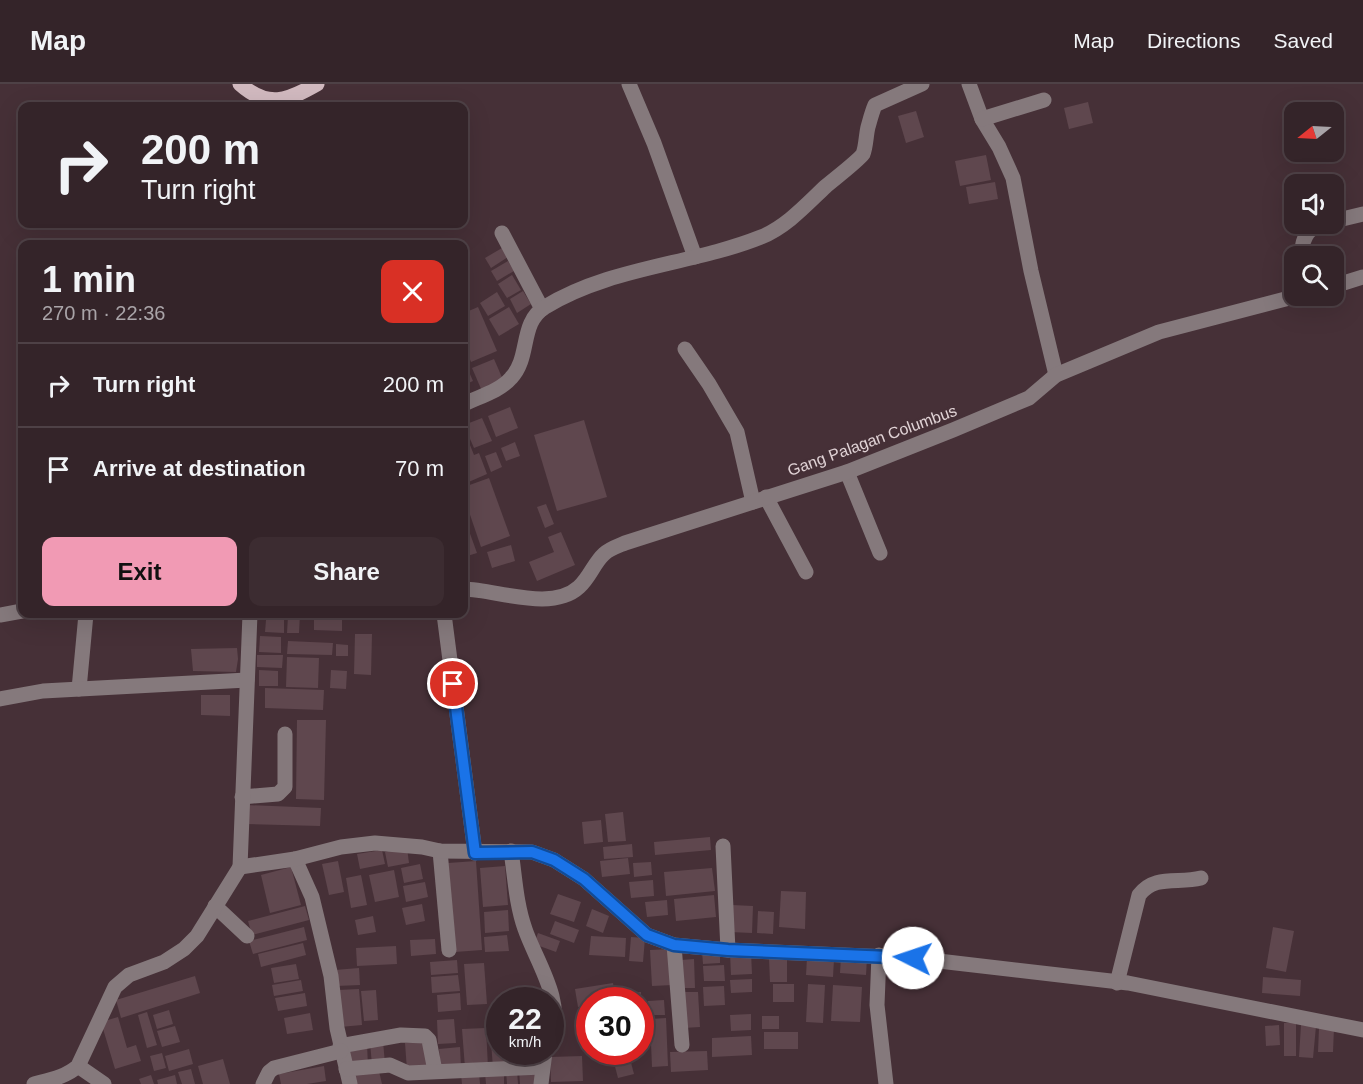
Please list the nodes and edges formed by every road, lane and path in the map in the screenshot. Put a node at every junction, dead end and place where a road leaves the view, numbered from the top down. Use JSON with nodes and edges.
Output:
{"nodes":[{"id":1,"x":240,"y":84,"type":"edge"},
{"id":2,"x":317,"y":84,"type":"edge"},
{"id":3,"x":629,"y":84,"type":"edge"},
{"id":4,"x":922,"y":84,"type":"edge"},
{"id":5,"x":969,"y":84,"type":"edge"},
{"id":6,"x":1044,"y":100,"type":"dead end"},
{"id":7,"x":982,"y":119,"type":"junction"},
{"id":8,"x":1363,"y":214,"type":"edge"},
{"id":9,"x":1344,"y":219,"type":"edge"},
{"id":10,"x":502,"y":233,"type":"dead end"},
{"id":11,"x":695,"y":257,"type":"junction"},
{"id":12,"x":1363,"y":277,"type":"edge"},
{"id":13,"x":1344,"y":283,"type":"edge"},
{"id":14,"x":1284,"y":299,"type":"edge"},
{"id":15,"x":542,"y":309,"type":"junction"},
{"id":16,"x":685,"y":349,"type":"dead end"},
{"id":17,"x":1056,"y":375,"type":"junction"},
{"id":18,"x":468,"y":402,"type":"edge"},
{"id":19,"x":847,"y":472,"type":"junction"},
{"id":20,"x":760,"y":499,"type":"junction"},
{"id":21,"x":880,"y":553,"type":"dead end"},
{"id":22,"x":806,"y":572,"type":"dead end"},
{"id":23,"x":468,"y":589,"type":"edge"},
{"id":24,"x":18,"y":612,"type":"edge"},
{"id":25,"x":0,"y":615,"type":"edge"},
{"id":26,"x":86,"y":618,"type":"edge"},
{"id":27,"x":250,"y":618,"type":"edge"},
{"id":28,"x":445,"y":618,"type":"edge"},
{"id":29,"x":247,"y":680,"type":"junction"},
{"id":30,"x":79,"y":689,"type":"junction"},
{"id":31,"x":0,"y":699,"type":"edge"},
{"id":32,"x":285,"y":734,"type":"dead end"},
{"id":33,"x":242,"y":796,"type":"junction"},
{"id":34,"x":723,"y":846,"type":"dead end"},
{"id":35,"x":440,"y":851,"type":"junction"},
{"id":36,"x":511,"y":851,"type":"junction"},
{"id":37,"x":475,"y":853,"type":"junction"},
{"id":38,"x":295,"y":859,"type":"junction"},
{"id":39,"x":240,"y":867,"type":"junction"},
{"id":40,"x":1201,"y":878,"type":"dead end"},
{"id":41,"x":215,"y":906,"type":"junction"},
{"id":42,"x":247,"y":936,"type":"dead end"},
{"id":43,"x":674,"y":945,"type":"junction"},
{"id":44,"x":448,"y":950,"type":"dead end"},
{"id":45,"x":728,"y":950,"type":"junction"},
{"id":46,"x":879,"y":955,"type":"junction"},
{"id":47,"x":1117,"y":983,"type":"junction"},
{"id":48,"x":549,"y":987,"type":"edge"},
{"id":49,"x":1363,"y":1030,"type":"edge"},
{"id":50,"x":682,"y":1045,"type":"dead end"},
{"id":51,"x":341,"y":1048,"type":"junction"},
{"id":52,"x":489,"y":1065,"type":"edge"},
{"id":53,"x":543,"y":1065,"type":"edge"},
{"id":54,"x":78,"y":1066,"type":"junction"},
{"id":55,"x":435,"y":1071,"type":"junction"},
{"id":56,"x":348,"y":1077,"type":"edge"},
{"id":57,"x":34,"y":1084,"type":"edge"},
{"id":58,"x":104,"y":1084,"type":"edge"},
{"id":59,"x":263,"y":1084,"type":"edge"},
{"id":60,"x":541,"y":1084,"type":"edge"},
{"id":61,"x":886,"y":1084,"type":"edge"}],
"edges":[{"from":1,"to":2,"type":"main road"},
{"from":3,"to":11,"type":"street"},
{"from":4,"to":11,"type":"street"},
{"from":5,"to":7,"type":"street"},
{"from":6,"to":7,"type":"street"},
{"from":7,"to":17,"type":"street"},
{"from":8,"to":9,"type":"street"},
{"from":10,"to":15,"type":"street"},
{"from":11,"to":15,"type":"street"},
{"from":12,"to":13,"type":"street"},
{"from":14,"to":17,"type":"street","name":"Gang Palagan Columbus"},
{"from":15,"to":18,"type":"street"},
{"from":16,"to":20,"type":"street"},
{"from":17,"to":19,"type":"street","name":"Gang Palagan Columbus"},
{"from":19,"to":20,"type":"street","name":"Gang Palagan Columbus"},
{"from":19,"to":21,"type":"street"},
{"from":20,"to":22,"type":"street"},
{"from":20,"to":23,"type":"street","name":"Gang Palagan Columbus"},
{"from":24,"to":25,"type":"street"},
{"from":26,"to":30,"type":"street"},
{"from":27,"to":29,"type":"street"},
{"from":28,"to":37,"type":"street"},
{"from":29,"to":30,"type":"street"},
{"from":29,"to":33,"type":"street"},
{"from":30,"to":31,"type":"street"},
{"from":32,"to":33,"type":"street"},
{"from":33,"to":39,"type":"street"},
{"from":34,"to":45,"type":"street"},
{"from":35,"to":37,"type":"street"},
{"from":35,"to":38,"type":"street"},
{"from":35,"to":44,"type":"street"},
{"from":36,"to":37,"type":"street"},
{"from":36,"to":43,"type":"street"},
{"from":36,"to":48,"type":"street"},
{"from":38,"to":39,"type":"street"},
{"from":38,"to":51,"type":"street"},
{"from":39,"to":41,"type":"street"},
{"from":40,"to":47,"type":"street"},
{"from":41,"to":42,"type":"street"},
{"from":41,"to":54,"type":"street"},
{"from":43,"to":45,"type":"street"},
{"from":43,"to":50,"type":"street"},
{"from":45,"to":46,"type":"street"},
{"from":46,"to":47,"type":"street"},
{"from":46,"to":61,"type":"street"},
{"from":47,"to":49,"type":"street"},
{"from":51,"to":55,"type":"street"},
{"from":51,"to":56,"type":"street"},
{"from":51,"to":59,"type":"street"},
{"from":52,"to":55,"type":"street"},
{"from":53,"to":60,"type":"street"},
{"from":54,"to":57,"type":"street"},
{"from":54,"to":58,"type":"street"},
{"from":55,"to":56,"type":"street"}]}
